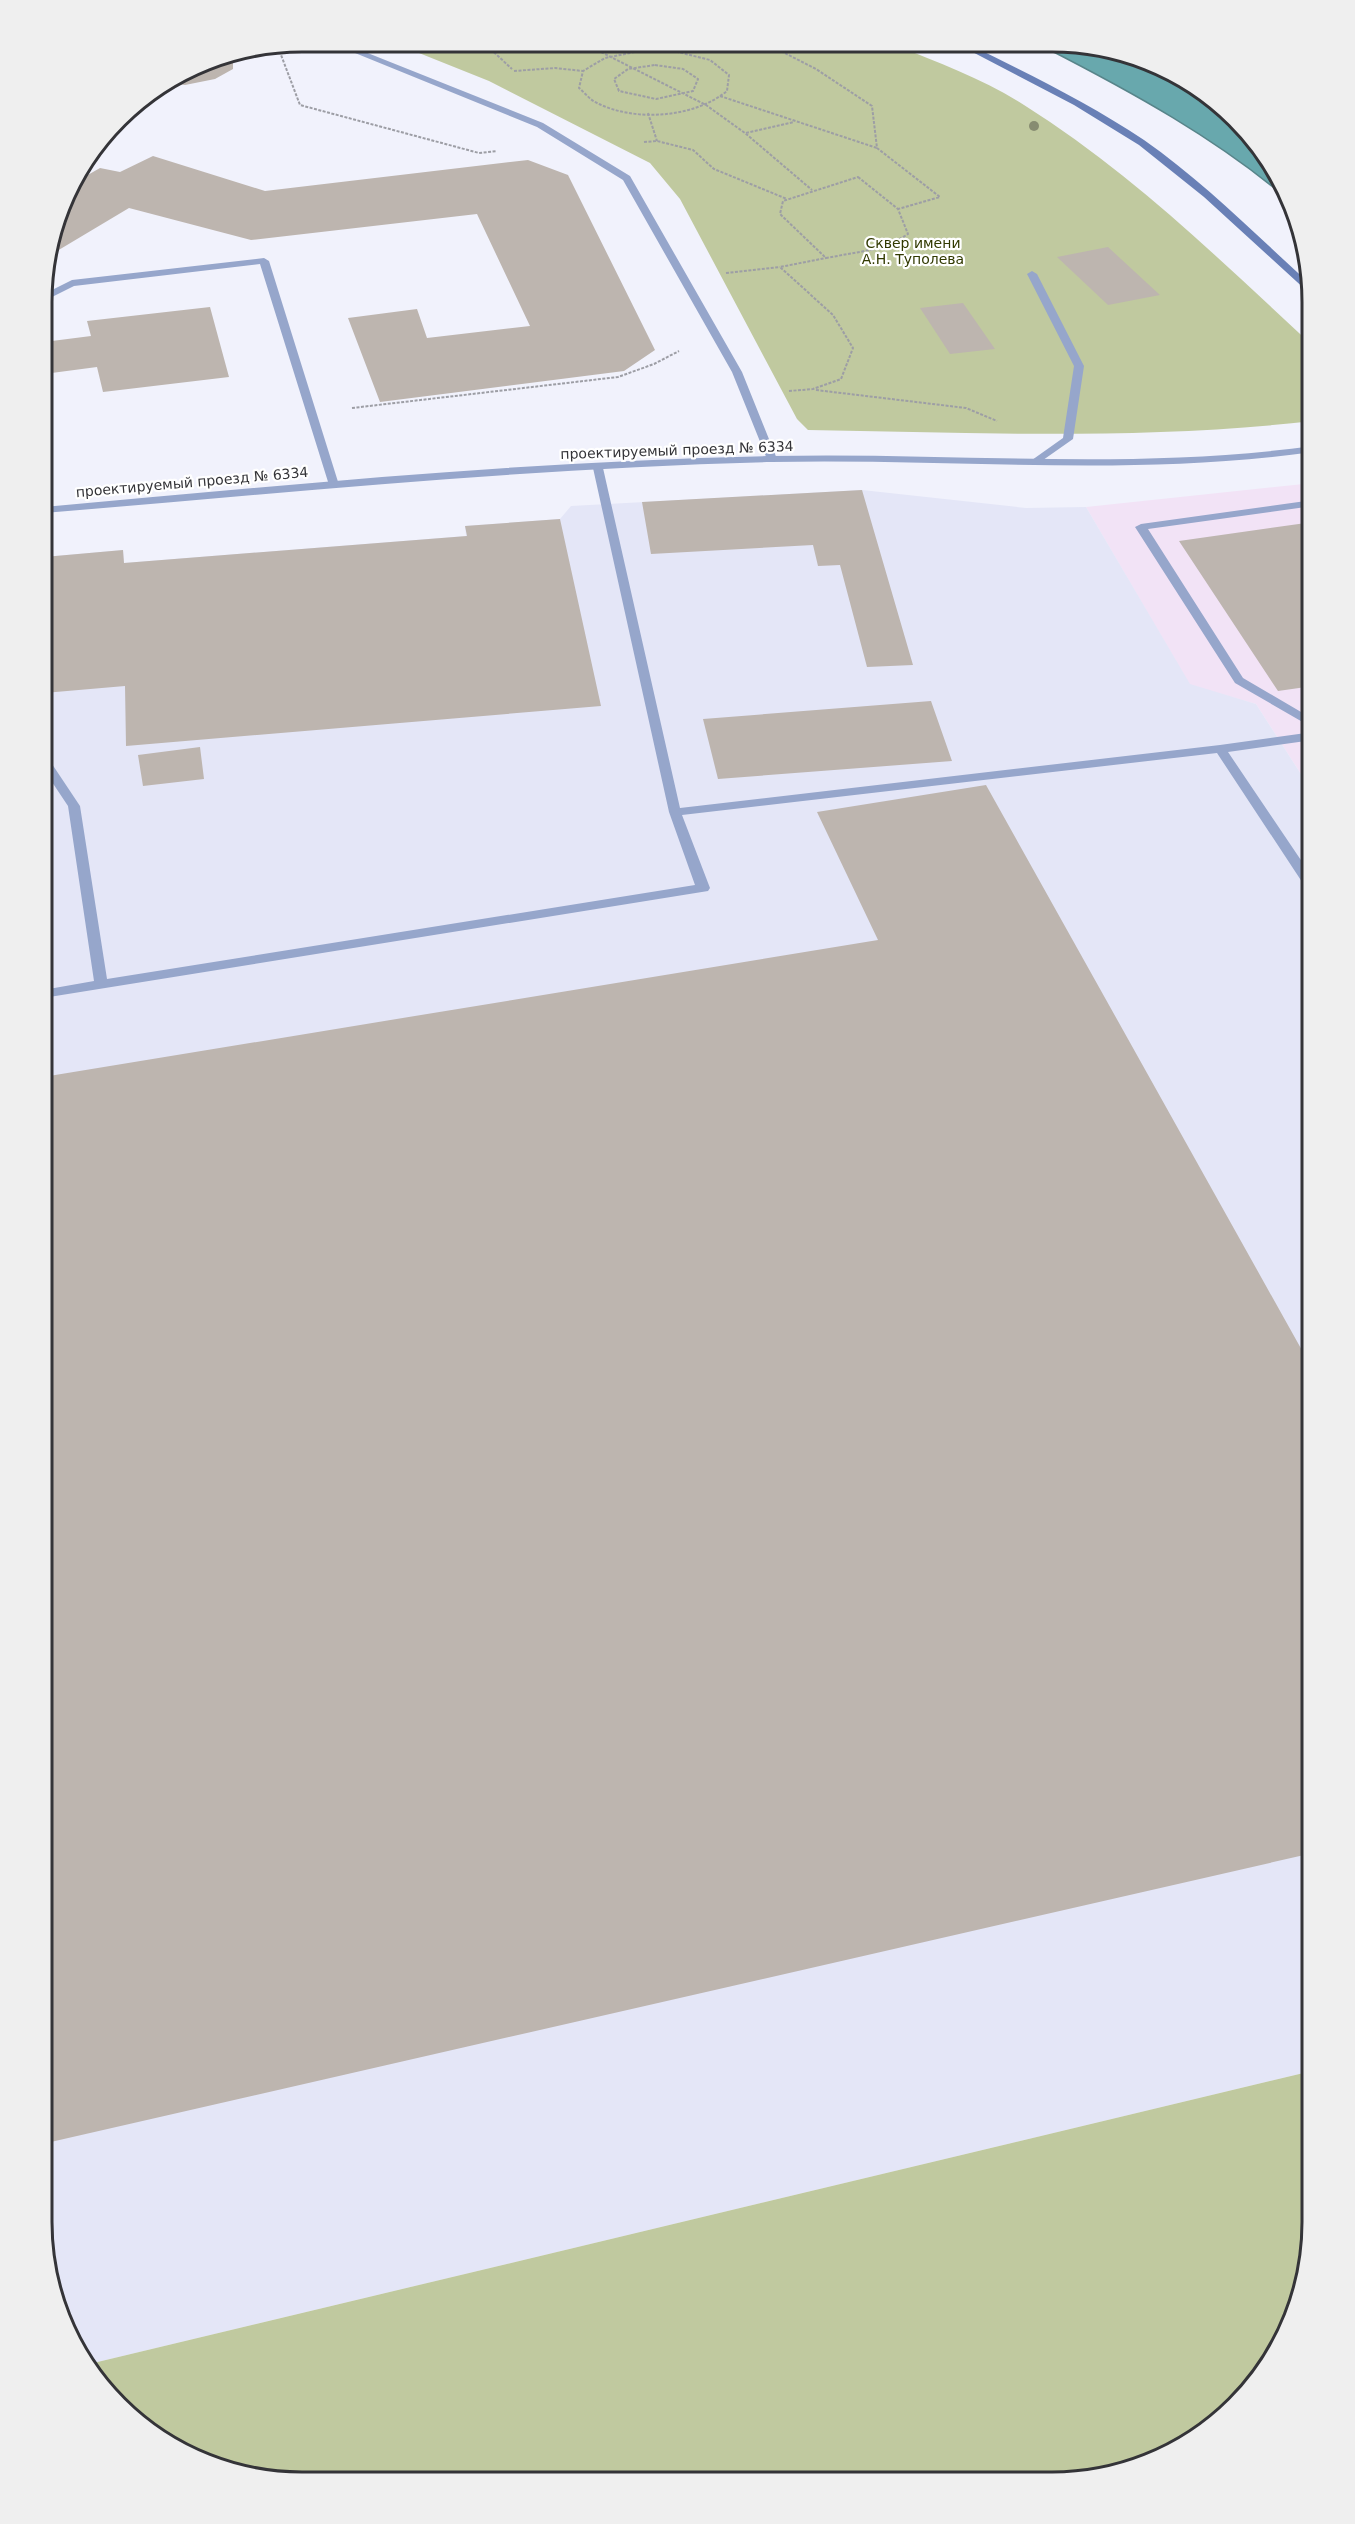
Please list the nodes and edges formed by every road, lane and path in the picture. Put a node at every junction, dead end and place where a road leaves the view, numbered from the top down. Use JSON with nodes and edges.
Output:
{"nodes":[{"id":1,"x":357,"y":52,"type":"edge"},
{"id":2,"x":494,"y":52,"type":"edge"},
{"id":3,"x":601,"y":52,"type":"edge"},
{"id":4,"x":635,"y":52,"type":"edge"},
{"id":5,"x":678,"y":52,"type":"edge"},
{"id":6,"x":783,"y":52,"type":"edge"},
{"id":7,"x":977,"y":52,"type":"edge"},
{"id":8,"x":281,"y":54,"type":"edge"},
{"id":9,"x":611,"y":57,"type":"junction"},
{"id":10,"x":633,"y":68,"type":"junction"},
{"id":11,"x":512,"y":69,"type":"dead end"},
{"id":12,"x":583,"y":71,"type":"junction"},
{"id":13,"x":506,"y":76,"type":"dead end"},
{"id":14,"x":684,"y":94,"type":"junction"},
{"id":15,"x":720,"y":96,"type":"junction"},
{"id":16,"x":706,"y":105,"type":"junction"},
{"id":17,"x":648,"y":112,"type":"junction"},
{"id":18,"x":796,"y":121,"type":"junction"},
{"id":19,"x":746,"y":133,"type":"junction"},
{"id":20,"x":657,"y":141,"type":"junction"},
{"id":21,"x":637,"y":142,"type":"dead end"},
{"id":22,"x":877,"y":148,"type":"junction"},
{"id":23,"x":498,"y":151,"type":"dead end"},
{"id":24,"x":812,"y":190,"type":"junction"},
{"id":25,"x":788,"y":199,"type":"junction"},
{"id":26,"x":898,"y":209,"type":"junction"},
{"id":27,"x":827,"y":259,"type":"junction"},
{"id":28,"x":780,"y":267,"type":"junction"},
{"id":29,"x":719,"y":274,"type":"dead end"},
{"id":30,"x":1032,"y":274,"type":"dead end"},
{"id":31,"x":1301,"y":281,"type":"edge"},
{"id":32,"x":53,"y":293,"type":"edge"},
{"id":33,"x":681,"y":350,"type":"dead end"},
{"id":34,"x":813,"y":389,"type":"junction"},
{"id":35,"x":779,"y":392,"type":"dead end"},
{"id":36,"x":350,"y":409,"type":"dead end"},
{"id":37,"x":1005,"y":424,"type":"dead end"},
{"id":38,"x":1303,"y":450,"type":"edge"},
{"id":39,"x":772,"y":459,"type":"junction"},
{"id":40,"x":1036,"y":462,"type":"junction"},
{"id":41,"x":598,"y":468,"type":"junction"},
{"id":42,"x":334,"y":484,"type":"junction"},
{"id":43,"x":1303,"y":503,"type":"edge"},
{"id":44,"x":52,"y":509,"type":"edge"},
{"id":45,"x":1303,"y":718,"type":"edge"},
{"id":46,"x":1303,"y":737,"type":"edge"},
{"id":47,"x":1220,"y":749,"type":"junction"},
{"id":48,"x":52,"y":773,"type":"edge"},
{"id":49,"x":675,"y":812,"type":"junction"},
{"id":50,"x":1303,"y":873,"type":"edge"},
{"id":51,"x":101,"y":984,"type":"junction"},
{"id":52,"x":52,"y":992,"type":"edge"}],
"edges":[{"from":1,"to":39,"type":"street"},
{"from":2,"to":11,"type":"path"},
{"from":3,"to":9,"type":"path"},
{"from":4,"to":9,"type":"path"},
{"from":5,"to":15,"type":"path"},
{"from":6,"to":22,"type":"path"},
{"from":7,"to":31,"type":"main road"},
{"from":8,"to":23,"type":"path"},
{"from":9,"to":10,"type":"path"},
{"from":9,"to":12,"type":"path"},
{"from":10,"to":14,"type":"path"},
{"from":10,"to":14,"type":"path"},
{"from":10,"to":14,"type":"path"},
{"from":12,"to":13,"type":"path"},
{"from":12,"to":17,"type":"path"},
{"from":14,"to":16,"type":"path"},
{"from":15,"to":16,"type":"path"},
{"from":15,"to":18,"type":"path"},
{"from":16,"to":17,"type":"path"},
{"from":16,"to":19,"type":"path"},
{"from":17,"to":20,"type":"path"},
{"from":18,"to":19,"type":"path"},
{"from":18,"to":22,"type":"path"},
{"from":19,"to":24,"type":"path"},
{"from":20,"to":21,"type":"path"},
{"from":20,"to":25,"type":"path"},
{"from":22,"to":26,"type":"path"},
{"from":24,"to":25,"type":"path"},
{"from":24,"to":26,"type":"path"},
{"from":25,"to":27,"type":"path"},
{"from":26,"to":27,"type":"path"},
{"from":27,"to":28,"type":"path"},
{"from":28,"to":29,"type":"path"},
{"from":28,"to":34,"type":"path"},
{"from":30,"to":40,"type":"street"},
{"from":32,"to":42,"type":"street"},
{"from":33,"to":36,"type":"path"},
{"from":34,"to":35,"type":"path"},
{"from":34,"to":37,"type":"path"},
{"from":38,"to":40,"type":"street","name":"проектируемый проезд № 6334"},
{"from":39,"to":40,"type":"street","name":"проектируемый проезд № 6334"},
{"from":39,"to":41,"type":"street","name":"проектируемый проезд № 6334"},
{"from":41,"to":42,"type":"street","name":"проектируемый проезд № 6334"},
{"from":41,"to":49,"type":"street"},
{"from":42,"to":44,"type":"street","name":"проектируемый проезд № 6334"},
{"from":43,"to":45,"type":"street"},
{"from":46,"to":47,"type":"street"},
{"from":47,"to":49,"type":"street"},
{"from":47,"to":50,"type":"street"},
{"from":48,"to":51,"type":"street"},
{"from":49,"to":51,"type":"street"},
{"from":51,"to":52,"type":"street"}]}
